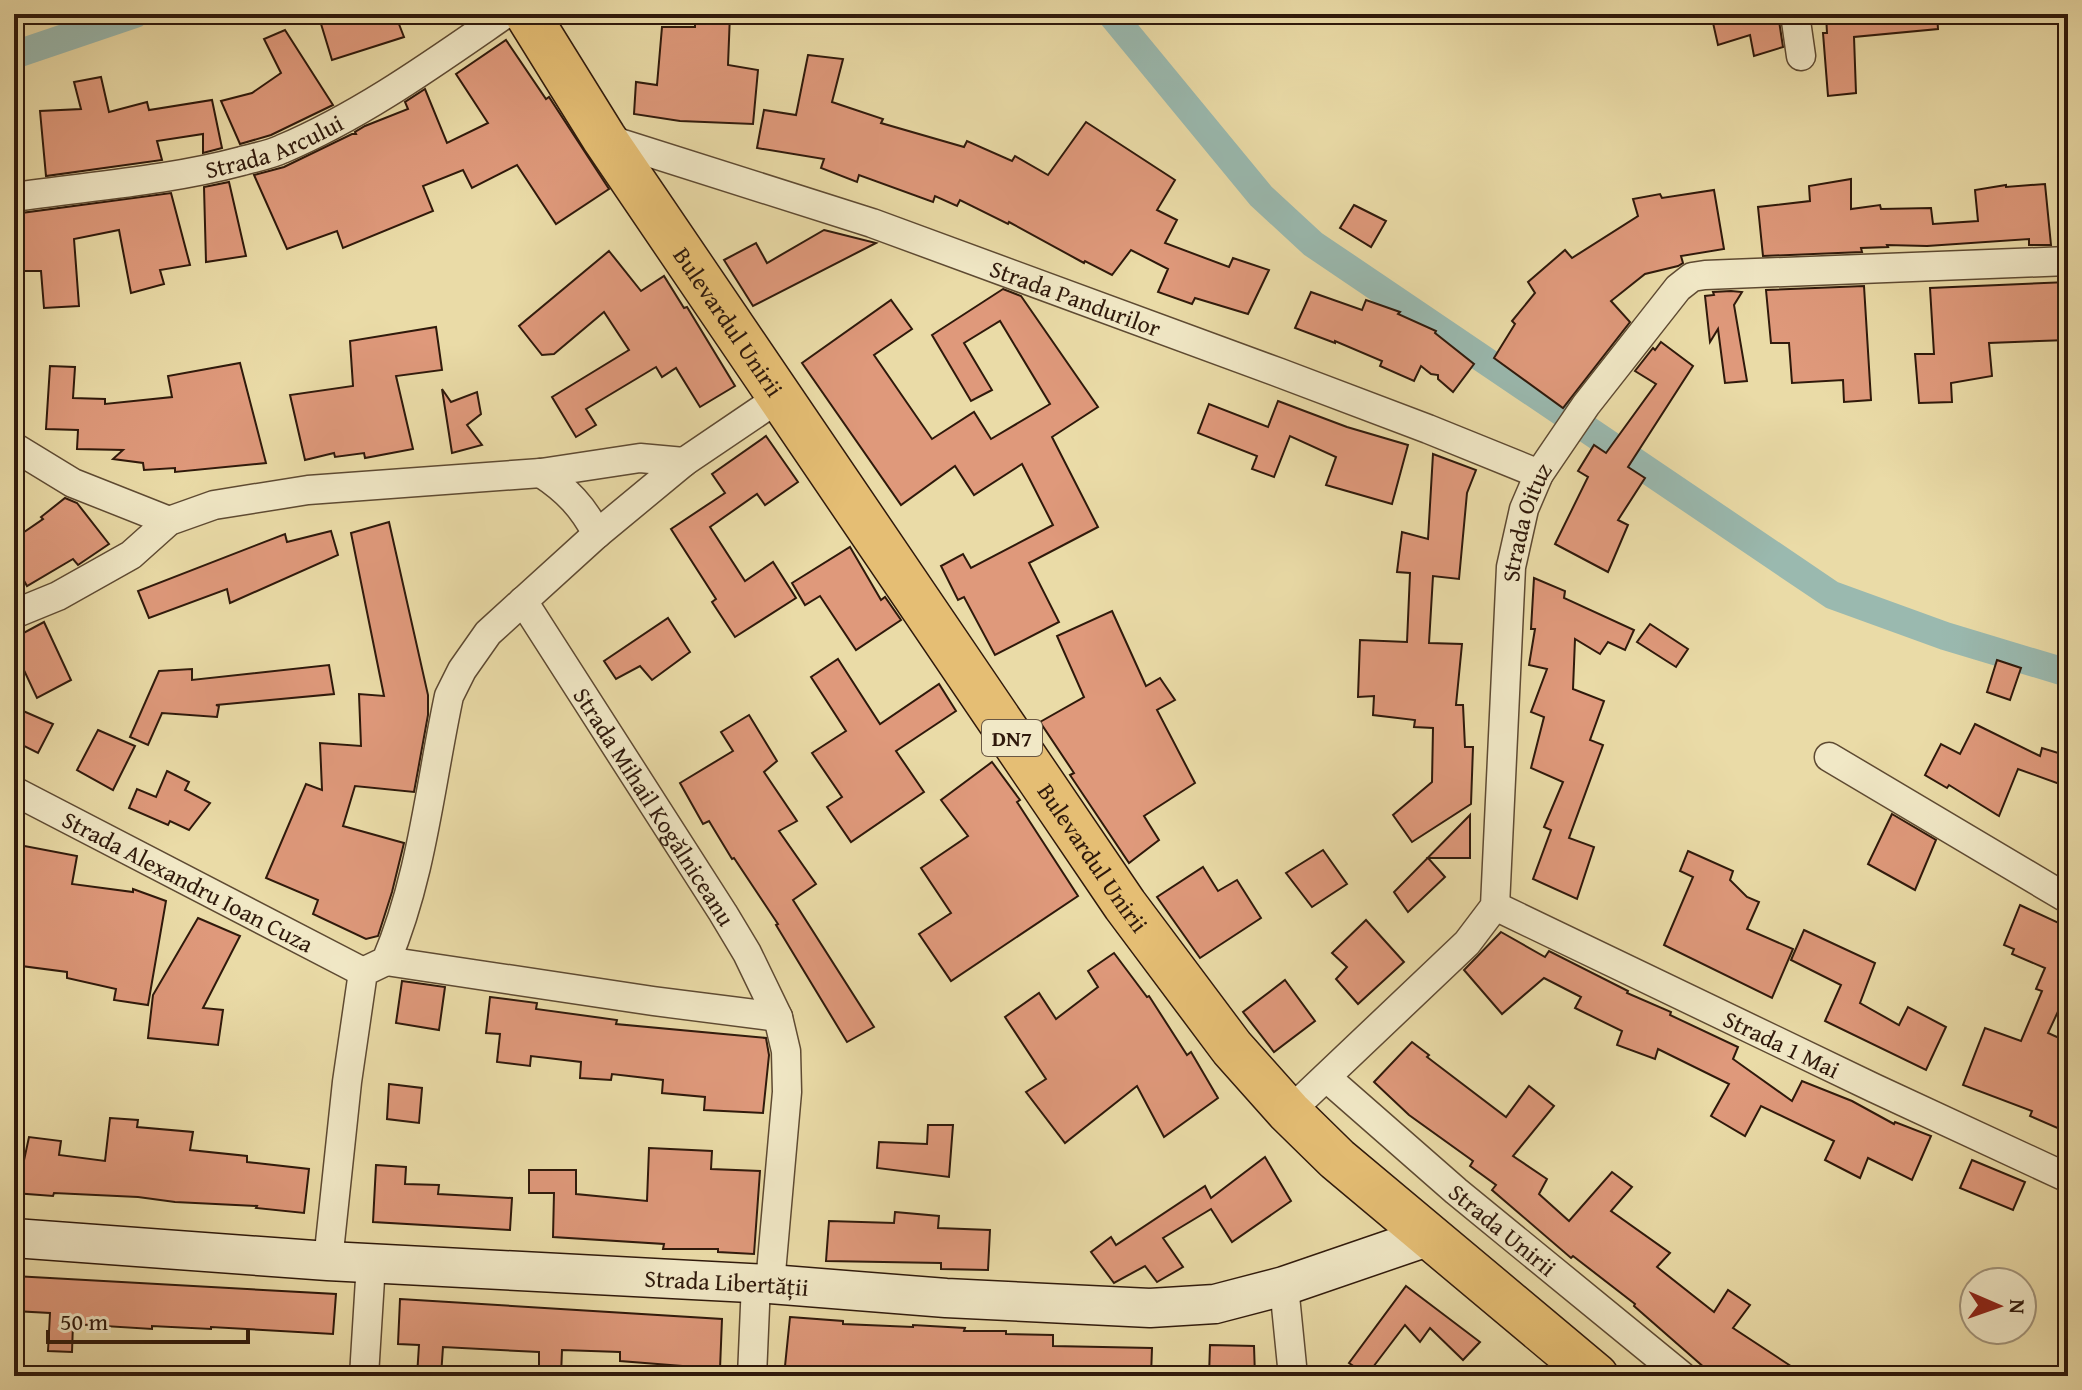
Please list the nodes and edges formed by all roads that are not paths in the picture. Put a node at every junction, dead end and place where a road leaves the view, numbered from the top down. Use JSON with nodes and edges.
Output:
{"nodes":[{"id":1,"x":505,"y":14,"type":"edge"},
{"id":2,"x":527,"y":14,"type":"edge"},
{"id":3,"x":1795,"y":14,"type":"edge"},
{"id":4,"x":1801,"y":56,"type":"dead end"},
{"id":5,"x":604,"y":138,"type":"junction"},
{"id":6,"x":14,"y":197,"type":"edge"},
{"id":7,"x":2068,"y":261,"type":"edge"},
{"id":8,"x":780,"y":397,"type":"junction"},
{"id":9,"x":14,"y":447,"type":"edge"},
{"id":10,"x":684,"y":462,"type":"junction"},
{"id":11,"x":541,"y":473,"type":"junction"},
{"id":12,"x":1539,"y":474,"type":"junction"},
{"id":13,"x":169,"y":521,"type":"junction"},
{"id":14,"x":597,"y":534,"type":"junction"},
{"id":15,"x":523,"y":601,"type":"junction"},
{"id":16,"x":14,"y":614,"type":"edge"},
{"id":17,"x":1829,"y":757,"type":"dead end"},
{"id":18,"x":14,"y":791,"type":"edge"},
{"id":19,"x":2068,"y":899,"type":"edge"},
{"id":20,"x":1495,"y":906,"type":"junction"},
{"id":21,"x":374,"y":966,"type":"junction"},
{"id":22,"x":778,"y":1017,"type":"junction"},
{"id":23,"x":1327,"y":1078,"type":"junction"},
{"id":24,"x":1289,"y":1112,"type":"junction"},
{"id":25,"x":2068,"y":1178,"type":"edge"},
{"id":26,"x":1427,"y":1237,"type":"junction"},
{"id":27,"x":14,"y":1238,"type":"edge"},
{"id":28,"x":328,"y":1261,"type":"junction"},
{"id":29,"x":371,"y":1263,"type":"junction"},
{"id":30,"x":763,"y":1284,"type":"junction"},
{"id":31,"x":1284,"y":1286,"type":"junction"},
{"id":32,"x":364,"y":1376,"type":"edge"},
{"id":33,"x":752,"y":1376,"type":"edge"},
{"id":34,"x":1293,"y":1376,"type":"edge"},
{"id":35,"x":1596,"y":1376,"type":"edge"},
{"id":36,"x":1682,"y":1376,"type":"edge"}],
"edges":[{"from":1,"to":6,"type":"street","name":"Strada Arcului"},
{"from":2,"to":5,"type":"main road","name":"Bulevardul Unirii","number":"DN7"},
{"from":3,"to":4,"type":"street"},
{"from":5,"to":8,"type":"main road","name":"Bulevardul Unirii","number":"DN7"},
{"from":5,"to":12,"type":"street","name":"Strada Pandurilor"},
{"from":7,"to":12,"type":"street","name":"Strada Oituz"},
{"from":8,"to":10,"type":"street"},
{"from":8,"to":24,"type":"main road","name":"Bulevardul Unirii","number":"DN7"},
{"from":9,"to":13,"type":"street"},
{"from":10,"to":11,"type":"street"},
{"from":10,"to":14,"type":"street"},
{"from":11,"to":13,"type":"street"},
{"from":11,"to":14,"type":"street"},
{"from":12,"to":20,"type":"street","name":"Strada Oituz"},
{"from":13,"to":16,"type":"street"},
{"from":14,"to":15,"type":"street"},
{"from":15,"to":21,"type":"street"},
{"from":15,"to":22,"type":"street","name":"Strada Mihail Kogălniceanu"},
{"from":17,"to":19,"type":"street"},
{"from":18,"to":21,"type":"street","name":"Strada Alexandru Ioan Cuza"},
{"from":20,"to":23,"type":"street"},
{"from":20,"to":25,"type":"street","name":"Strada 1 Mai"},
{"from":21,"to":22,"type":"street"},
{"from":21,"to":28,"type":"street"},
{"from":22,"to":30,"type":"street","name":"Strada Mihail Kogălniceanu"},
{"from":23,"to":24,"type":"street"},
{"from":23,"to":36,"type":"street","name":"Strada Unirii"},
{"from":24,"to":26,"type":"main road","name":"Bulevardul Unirii","number":"DN7"},
{"from":26,"to":31,"type":"street","name":"Strada Libertății"},
{"from":26,"to":35,"type":"main road","name":"Bulevardul Unirii","number":"DN7"},
{"from":27,"to":28,"type":"street","name":"Strada Libertății"},
{"from":28,"to":29,"type":"street","name":"Strada Libertății"},
{"from":29,"to":30,"type":"street","name":"Strada Libertății"},
{"from":29,"to":32,"type":"street"},
{"from":30,"to":31,"type":"street","name":"Strada Libertății"},
{"from":30,"to":33,"type":"street","name":"Strada Mihail Kogălniceanu"},
{"from":31,"to":34,"type":"street"}]}
